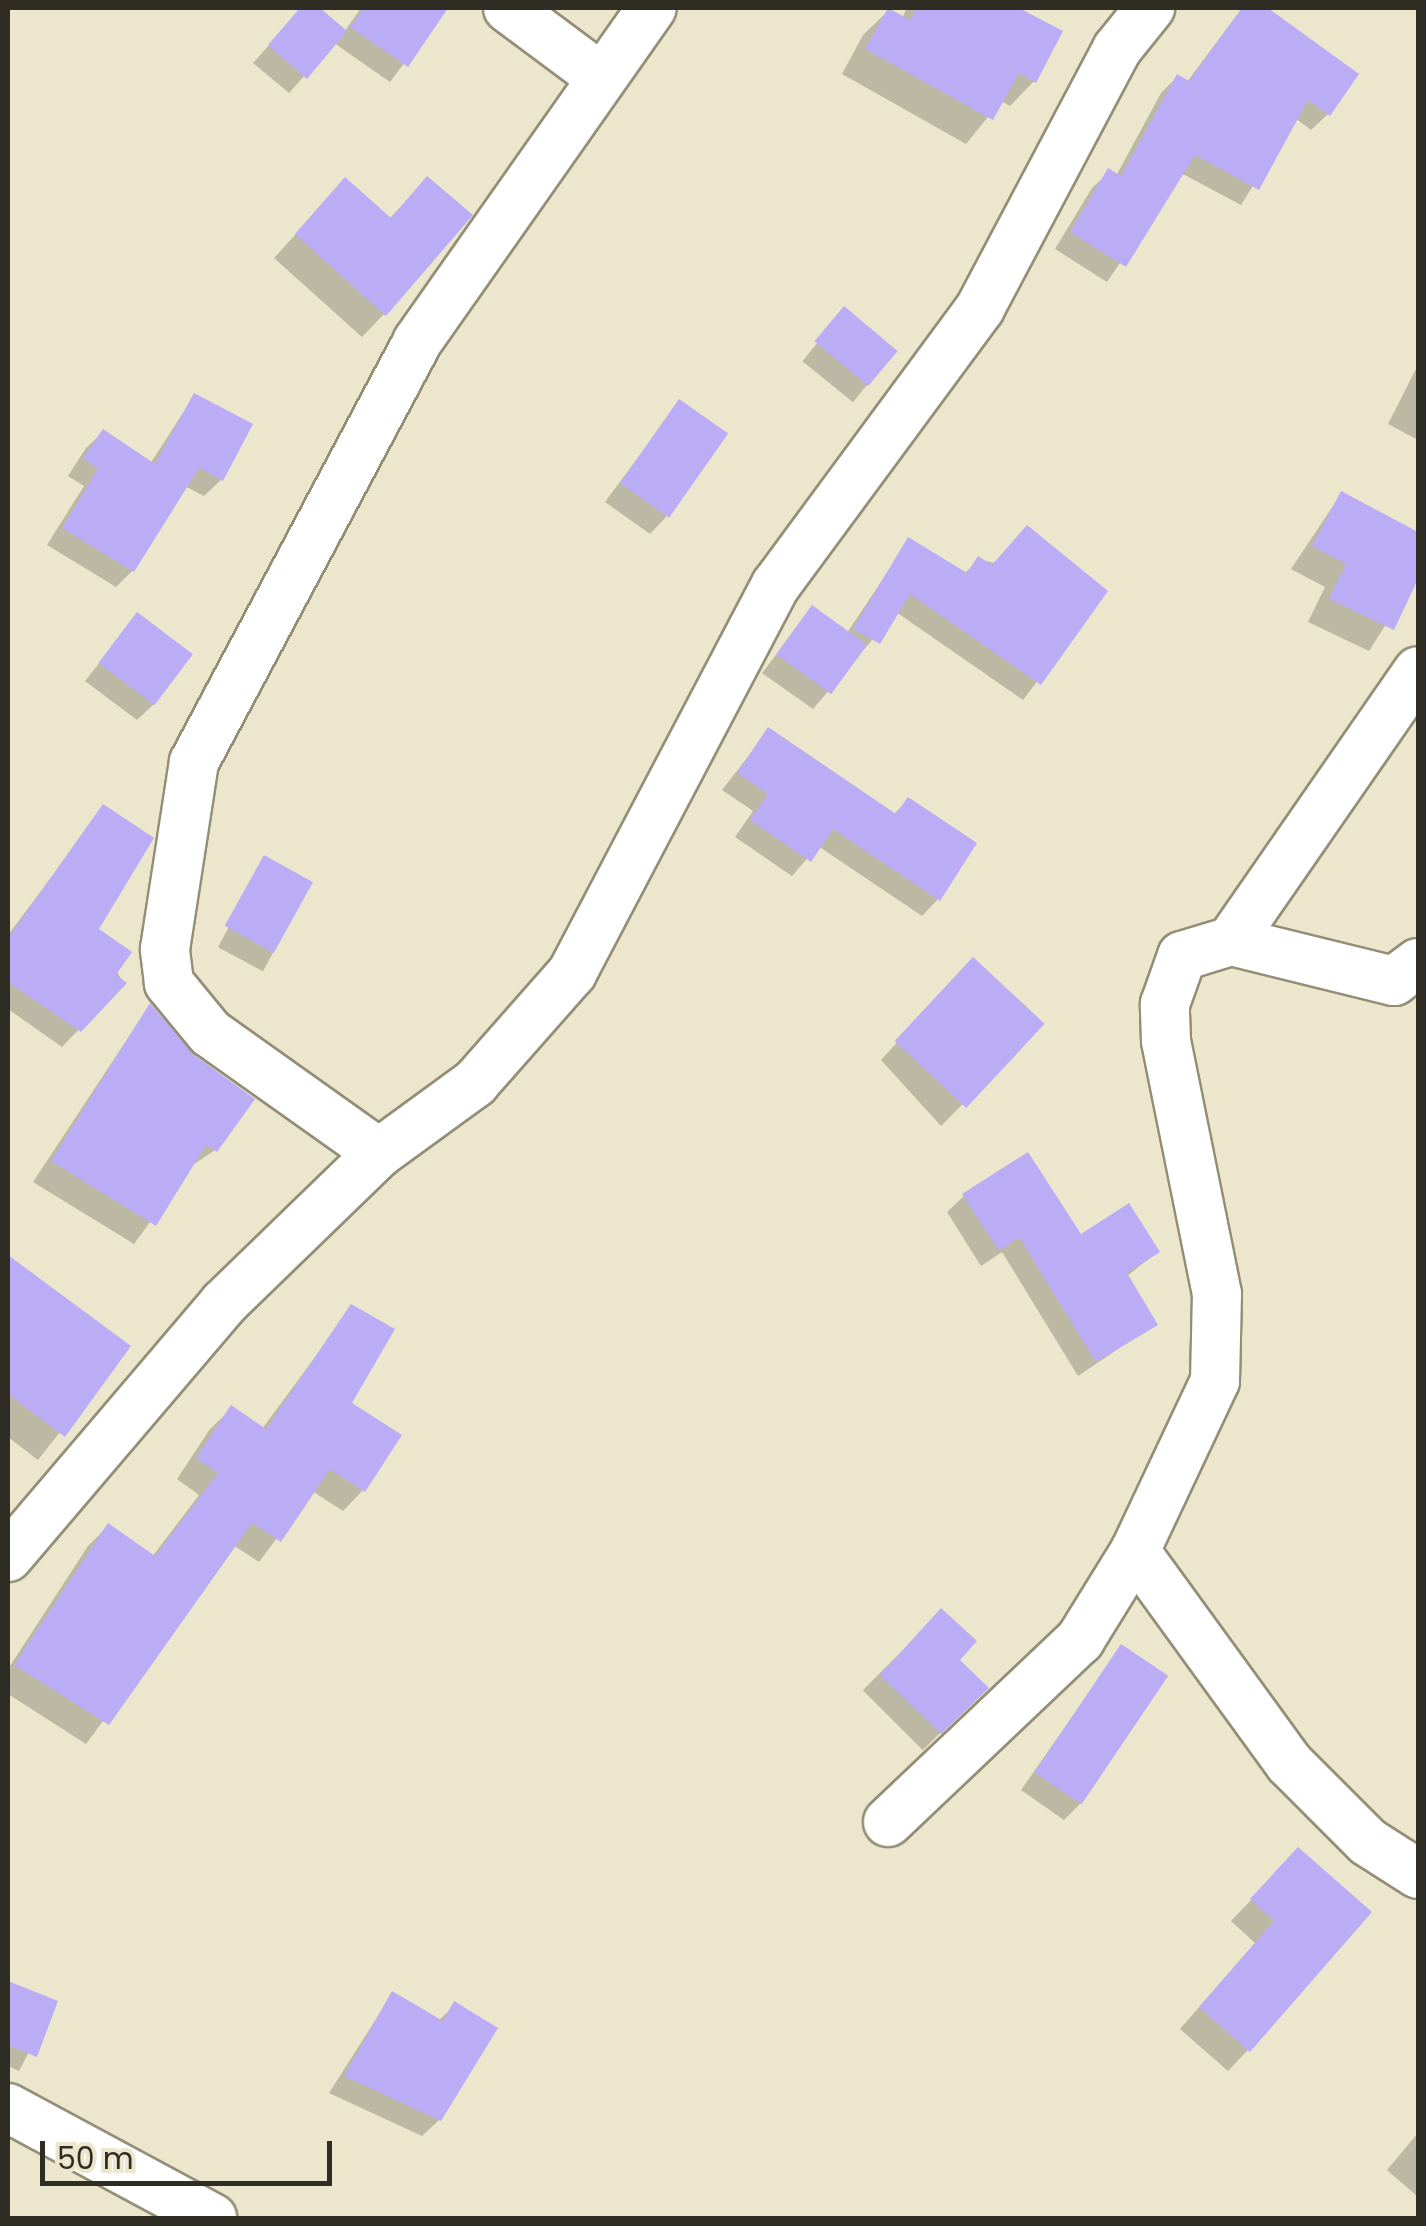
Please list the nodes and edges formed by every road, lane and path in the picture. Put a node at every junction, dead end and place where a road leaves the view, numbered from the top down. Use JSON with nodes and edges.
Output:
{"nodes":[{"id":1,"x":508,"y":8,"type":"edge"},
{"id":2,"x":652,"y":8,"type":"edge"},
{"id":3,"x":1150,"y":8,"type":"edge"},
{"id":4,"x":598,"y":75,"type":"junction"},
{"id":5,"x":1418,"y":671,"type":"edge"},
{"id":6,"x":1231,"y":941,"type":"junction"},
{"id":7,"x":1418,"y":963,"type":"edge"},
{"id":8,"x":379,"y":1153,"type":"junction"},
{"id":9,"x":1135,"y":1551,"type":"junction"},
{"id":10,"x":8,"y":1558,"type":"edge"},
{"id":11,"x":888,"y":1822,"type":"dead end"},
{"id":12,"x":1418,"y":1874,"type":"edge"},
{"id":13,"x":8,"y":2108,"type":"edge"},
{"id":14,"x":212,"y":2218,"type":"edge"}],
"edges":[{"from":1,"to":4,"type":"street"},
{"from":2,"to":4,"type":"street"},
{"from":3,"to":8,"type":"street"},
{"from":4,"to":8,"type":"street"},
{"from":5,"to":6,"type":"street"},
{"from":6,"to":7,"type":"street"},
{"from":6,"to":9,"type":"street"},
{"from":8,"to":10,"type":"street"},
{"from":9,"to":11,"type":"street"},
{"from":9,"to":12,"type":"street"},
{"from":13,"to":14,"type":"street"}]}
